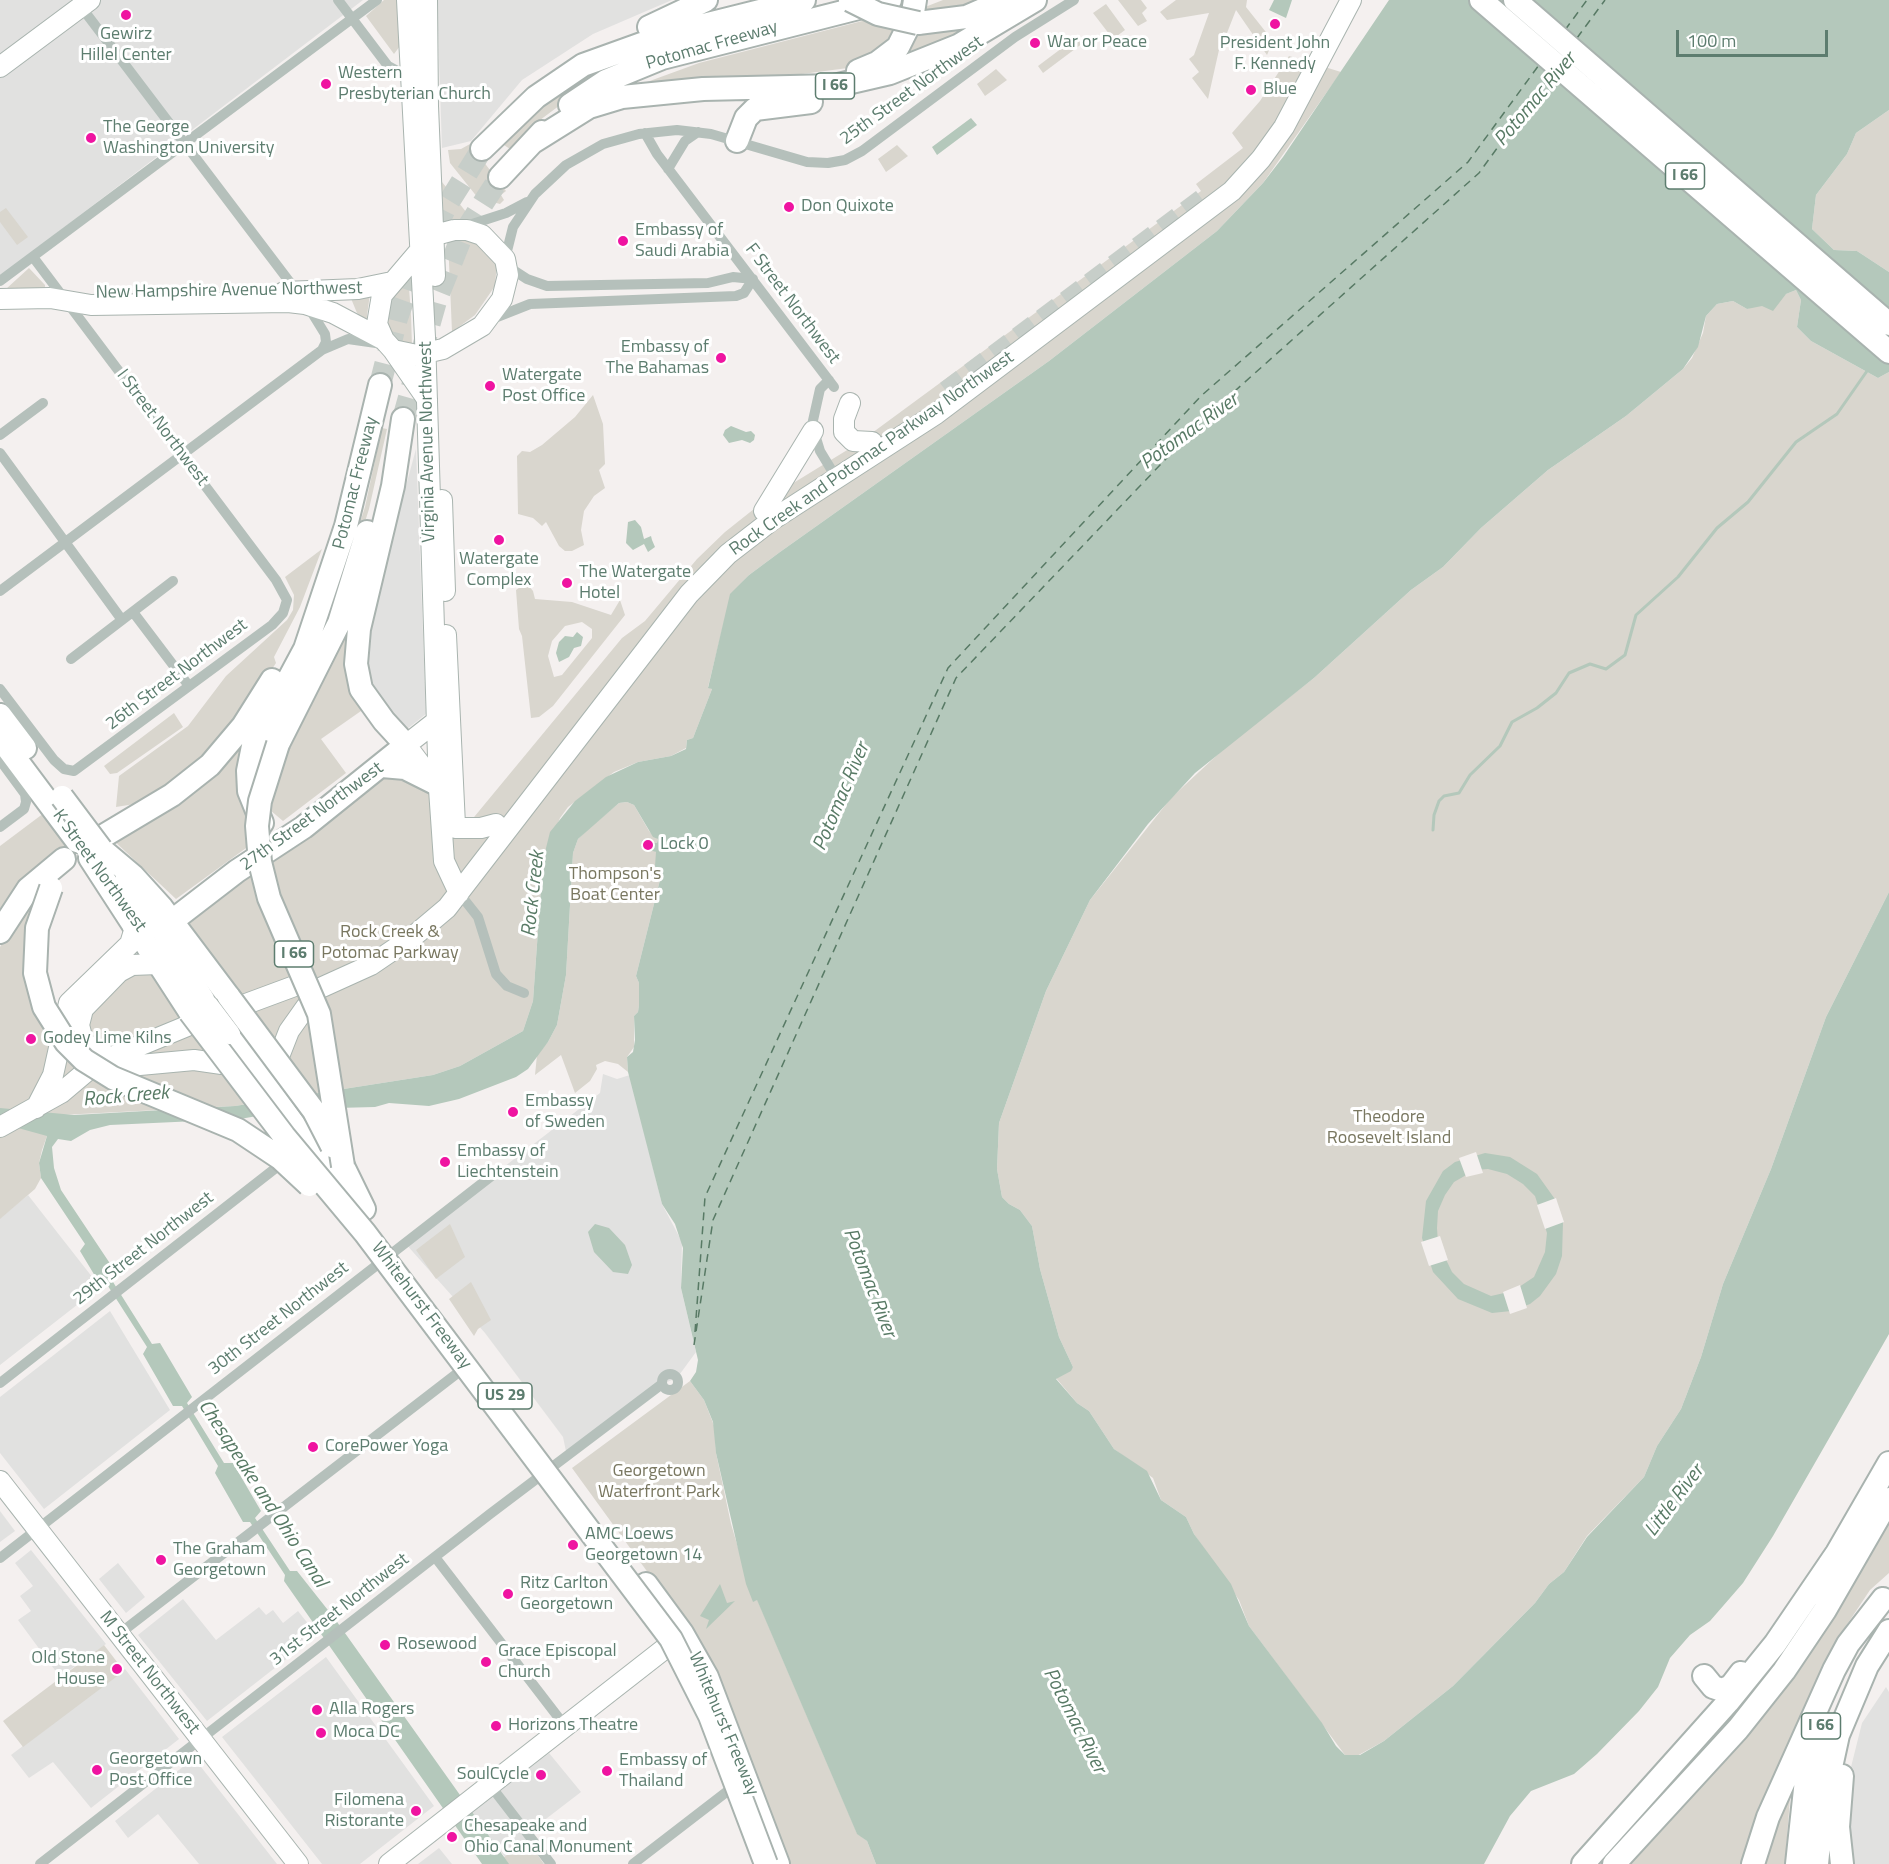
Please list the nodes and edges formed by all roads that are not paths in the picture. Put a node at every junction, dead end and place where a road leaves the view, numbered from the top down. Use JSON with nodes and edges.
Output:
{"nodes":[{"id":1,"x":338,"y":0,"type":"edge"},
{"id":2,"x":377,"y":0,"type":"edge"},
{"id":3,"x":407,"y":0,"type":"edge"},
{"id":4,"x":427,"y":0,"type":"edge"},
{"id":5,"x":706,"y":0,"type":"edge"},
{"id":6,"x":804,"y":0,"type":"edge"},
{"id":7,"x":850,"y":0,"type":"edge"},
{"id":8,"x":890,"y":0,"type":"edge"},
{"id":9,"x":1006,"y":0,"type":"edge"},
{"id":10,"x":1035,"y":0,"type":"edge"},
{"id":11,"x":1074,"y":0,"type":"edge"},
{"id":12,"x":1337,"y":0,"type":"edge"},
{"id":13,"x":1351,"y":0,"type":"edge"},
{"id":14,"x":1481,"y":0,"type":"edge"},
{"id":15,"x":1515,"y":0,"type":"edge"},
{"id":16,"x":82,"y":2,"type":"edge"},
{"id":17,"x":916,"y":11,"type":"edge"},
{"id":18,"x":352,"y":19,"type":"junction"},
{"id":19,"x":960,"y":45,"type":"junction"},
{"id":20,"x":583,"y":65,"type":"junction"},
{"id":21,"x":0,"y":67,"type":"edge"},
{"id":22,"x":420,"y":72,"type":"junction"},
{"id":23,"x":703,"y":89,"type":"junction"},
{"id":24,"x":698,"y":132,"type":"junction"},
{"id":25,"x":645,"y":133,"type":"junction"},
{"id":26,"x":533,"y":141,"type":"junction"},
{"id":27,"x":738,"y":141,"type":"junction"},
{"id":28,"x":185,"y":144,"type":"junction"},
{"id":29,"x":482,"y":149,"type":"tunnel mouth"},
{"id":30,"x":668,"y":169,"type":"junction"},
{"id":31,"x":500,"y":177,"type":"tunnel mouth"},
{"id":32,"x":1202,"y":199,"type":"tunnel mouth"},
{"id":33,"x":529,"y":200,"type":"junction"},
{"id":34,"x":457,"y":230,"type":"junction"},
{"id":35,"x":426,"y":244,"type":"junction"},
{"id":36,"x":33,"y":256,"type":"junction"},
{"id":37,"x":506,"y":262,"type":"junction"},
{"id":38,"x":753,"y":279,"type":"junction"},
{"id":39,"x":0,"y":281,"type":"edge"},
{"id":40,"x":392,"y":282,"type":"junction"},
{"id":41,"x":344,"y":290,"type":"junction"},
{"id":42,"x":301,"y":297,"type":"junction"},
{"id":43,"x":0,"y":300,"type":"edge"},
{"id":44,"x":65,"y":300,"type":"junction"},
{"id":45,"x":1889,"y":324,"type":"edge"},
{"id":46,"x":359,"y":325,"type":"junction"},
{"id":47,"x":482,"y":326,"type":"junction"},
{"id":48,"x":388,"y":345,"type":"junction"},
{"id":49,"x":322,"y":350,"type":"junction"},
{"id":50,"x":1889,"y":352,"type":"edge"},
{"id":51,"x":432,"y":353,"type":"junction"},
{"id":52,"x":380,"y":385,"type":"tunnel mouth"},
{"id":53,"x":946,"y":391,"type":"tunnel mouth"},
{"id":54,"x":427,"y":400,"type":"junction"},
{"id":55,"x":43,"y":403,"type":"dead end"},
{"id":56,"x":850,"y":404,"type":"dead end"},
{"id":57,"x":813,"y":431,"type":"junction"},
{"id":58,"x":0,"y":435,"type":"edge"},
{"id":59,"x":872,"y":442,"type":"junction"},
{"id":60,"x":0,"y":453,"type":"edge"},
{"id":61,"x":182,"y":455,"type":"junction"},
{"id":62,"x":833,"y":474,"type":"junction"},
{"id":63,"x":764,"y":511,"type":"junction"},
{"id":64,"x":64,"y":543,"type":"junction"},
{"id":65,"x":328,"y":580,"type":"junction"},
{"id":66,"x":172,"y":581,"type":"dead end"},
{"id":67,"x":0,"y":591,"type":"edge"},
{"id":68,"x":287,"y":600,"type":"joint"},
{"id":69,"x":133,"y":612,"type":"junction"},
{"id":70,"x":122,"y":620,"type":"junction"},
{"id":71,"x":71,"y":659,"type":"dead end"},
{"id":72,"x":189,"y":686,"type":"junction"},
{"id":73,"x":0,"y":689,"type":"edge"},
{"id":74,"x":0,"y":715,"type":"edge"},
{"id":75,"x":443,"y":716,"type":"junction"},
{"id":76,"x":384,"y":721,"type":"junction"},
{"id":77,"x":0,"y":738,"type":"edge"},
{"id":78,"x":406,"y":745,"type":"junction"},
{"id":79,"x":0,"y":760,"type":"edge"},
{"id":80,"x":381,"y":766,"type":"junction"},
{"id":81,"x":437,"y":786,"type":"junction"},
{"id":82,"x":56,"y":801,"type":"junction"},
{"id":83,"x":255,"y":807,"type":"junction"},
{"id":84,"x":454,"y":808,"type":"junction"},
{"id":85,"x":496,"y":824,"type":"junction"},
{"id":86,"x":0,"y":827,"type":"edge"},
{"id":87,"x":304,"y":827,"type":"junction"},
{"id":88,"x":455,"y":828,"type":"junction"},
{"id":89,"x":96,"y":846,"type":"junction"},
{"id":90,"x":237,"y":871,"type":"junction"},
{"id":91,"x":123,"y":882,"type":"junction"},
{"id":92,"x":457,"y":887,"type":"junction"},
{"id":93,"x":132,"y":922,"type":"junction"},
{"id":94,"x":0,"y":932,"type":"edge"},
{"id":95,"x":168,"y":948,"type":"junction"},
{"id":96,"x":314,"y":990,"type":"junction"},
{"id":97,"x":524,"y":993,"type":"dead end"},
{"id":98,"x":215,"y":1011,"type":"junction"},
{"id":99,"x":280,"y":1054,"type":"dead end"},
{"id":100,"x":115,"y":1062,"type":"junction"},
{"id":101,"x":222,"y":1064,"type":"dead end"},
{"id":102,"x":36,"y":1108,"type":"junction"},
{"id":103,"x":0,"y":1127,"type":"edge"},
{"id":104,"x":310,"y":1141,"type":"junction"},
{"id":105,"x":343,"y":1166,"type":"junction"},
{"id":106,"x":494,"y":1174,"type":"dead end"},
{"id":107,"x":389,"y":1255,"type":"junction"},
{"id":108,"x":403,"y":1283,"type":"junction"},
{"id":109,"x":471,"y":1362,"type":"junction"},
{"id":110,"x":0,"y":1383,"type":"edge"},
{"id":111,"x":662,"y":1384,"type":"dead end"},
{"id":112,"x":1889,"y":1463,"type":"edge"},
{"id":113,"x":551,"y":1468,"type":"junction"},
{"id":114,"x":0,"y":1481,"type":"edge"},
{"id":115,"x":1889,"y":1499,"type":"edge"},
{"id":116,"x":38,"y":1529,"type":"junction"},
{"id":117,"x":435,"y":1557,"type":"junction"},
{"id":118,"x":0,"y":1558,"type":"edge"},
{"id":119,"x":1886,"y":1595,"type":"edge"},
{"id":120,"x":1796,"y":1616,"type":"junction"},
{"id":121,"x":1889,"y":1630,"type":"edge"},
{"id":122,"x":119,"y":1634,"type":"junction"},
{"id":123,"x":677,"y":1639,"type":"junction"},
{"id":124,"x":1889,"y":1646,"type":"edge"},
{"id":125,"x":566,"y":1726,"type":"junction"},
{"id":126,"x":201,"y":1739,"type":"junction"},
{"id":127,"x":1655,"y":1783,"type":"junction"},
{"id":128,"x":490,"y":1785,"type":"junction"},
{"id":129,"x":729,"y":1790,"type":"dead end"},
{"id":130,"x":40,"y":1864,"type":"edge"},
{"id":131,"x":298,"y":1864,"type":"edge"},
{"id":132,"x":389,"y":1864,"type":"edge"},
{"id":133,"x":551,"y":1864,"type":"edge"},
{"id":134,"x":633,"y":1864,"type":"edge"},
{"id":135,"x":766,"y":1864,"type":"edge"},
{"id":136,"x":771,"y":1864,"type":"edge"},
{"id":137,"x":778,"y":1864,"type":"edge"},
{"id":138,"x":1583,"y":1864,"type":"edge"},
{"id":139,"x":1614,"y":1864,"type":"edge"},
{"id":140,"x":1753,"y":1864,"type":"edge"},
{"id":141,"x":1797,"y":1864,"type":"edge"},
{"id":142,"x":1817,"y":1864,"type":"edge"},
{"id":143,"x":1842,"y":1864,"type":"edge"}],
"edges":[{"from":1,"to":18,"type":"street"},
{"from":2,"to":18,"type":"street"},
{"from":3,"to":22,"type":"main road","name":"Virginia Avenue Northwest"},
{"from":4,"to":22,"type":"main road","name":"Virginia Avenue Northwest"},
{"from":5,"to":20,"type":"highway"},
{"from":6,"to":20,"type":"highway","name":"Potomac Freeway"},
{"from":7,"to":17,"type":"highway","bridge":true},
{"from":8,"to":26,"type":"highway","name":"Potomac Freeway"},
{"from":9,"to":17,"type":"highway"},
{"from":10,"to":19,"type":"highway","number":"I 66"},
{"from":11,"to":27,"type":"street","name":"25th Street Northwest"},
{"from":12,"to":32,"type":"main road"},
{"from":13,"to":62,"type":"main road","name":"Rock Creek and Potomac Parkway Northwest"},
{"from":14,"to":50,"type":"highway","number":"I 66"},
{"from":15,"to":45,"type":"highway","number":"I 66"},
{"from":16,"to":21,"type":"main road"},
{"from":16,"to":28,"type":"street"},
{"from":17,"to":23,"type":"highway"},
{"from":18,"to":22,"type":"street"},
{"from":18,"to":28,"type":"street"},
{"from":19,"to":23,"type":"highway","number":"I 66"},
{"from":19,"to":27,"type":"highway"},
{"from":20,"to":29,"type":"highway","name":"Potomac Freeway"},
{"from":22,"to":35,"type":"main road","name":"Virginia Avenue Northwest"},
{"from":23,"to":26,"type":"highway","number":"I 66"},
{"from":24,"to":25,"type":"street","name":"25th Street Northwest"},
{"from":24,"to":27,"type":"street","name":"25th Street Northwest"},
{"from":24,"to":30,"type":"street"},
{"from":25,"to":30,"type":"street","name":"F Street Northwest"},
{"from":25,"to":33,"type":"street","name":"25th Street Northwest"},
{"from":26,"to":31,"type":"highway","name":"Potomac Freeway","number":"I 66"},
{"from":28,"to":36,"type":"street"},
{"from":28,"to":42,"type":"street"},
{"from":30,"to":38,"type":"street","name":"F Street Northwest"},
{"from":33,"to":34,"type":"street","name":"25th Street Northwest"},
{"from":33,"to":37,"type":"street","name":"25th Street Northwest"},
{"from":34,"to":35,"type":"main road"},
{"from":34,"to":37,"type":"main road"},
{"from":35,"to":40,"type":"main road"},
{"from":35,"to":51,"type":"main road","name":"Virginia Avenue Northwest"},
{"from":36,"to":39,"type":"street"},
{"from":36,"to":44,"type":"street","name":"I Street Northwest"},
{"from":37,"to":38,"type":"street"},
{"from":37,"to":47,"type":"main road"},
{"from":38,"to":47,"type":"street"},
{"from":38,"to":57,"type":"street","name":"F Street Northwest"},
{"from":40,"to":41,"type":"main road","name":"New Hampshire Avenue Northwest"},
{"from":40,"to":48,"type":"main road"},
{"from":41,"to":42,"type":"main road","name":"New Hampshire Avenue Northwest"},
{"from":41,"to":46,"type":"main road"},
{"from":42,"to":44,"type":"main road","name":"New Hampshire Avenue Northwest"},
{"from":42,"to":46,"type":"main road","name":"New Hampshire Avenue Northwest"},
{"from":42,"to":49,"type":"street"},
{"from":43,"to":44,"type":"main road","name":"New Hampshire Avenue Northwest"},
{"from":44,"to":61,"type":"street","name":"I Street Northwest"},
{"from":46,"to":48,"type":"main road","name":"New Hampshire Avenue Northwest"},
{"from":47,"to":51,"type":"main road"},
{"from":48,"to":49,"type":"street"},
{"from":48,"to":51,"type":"main road"},
{"from":48,"to":54,"type":"main road"},
{"from":49,"to":61,"type":"street"},
{"from":51,"to":54,"type":"main road","name":"Virginia Avenue Northwest"},
{"from":51,"to":75,"type":"main road","name":"Virginia Avenue Northwest"},
{"from":52,"to":65,"type":"highway","name":"Potomac Freeway"},
{"from":53,"to":59,"type":"main road","name":"Rock Creek and Potomac Parkway Northwest"},
{"from":54,"to":75,"type":"main road","name":"Virginia Avenue Northwest"},
{"from":55,"to":58,"type":"street"},
{"from":56,"to":59,"type":"main road"},
{"from":57,"to":62,"type":"street","name":"F Street Northwest"},
{"from":57,"to":63,"type":"main road"},
{"from":59,"to":62,"type":"main road","name":"Rock Creek and Potomac Parkway Northwest"},
{"from":60,"to":64,"type":"street"},
{"from":61,"to":64,"type":"street"},
{"from":61,"to":68,"type":"street","name":"I Street Northwest"},
{"from":62,"to":63,"type":"main road","name":"Rock Creek and Potomac Parkway Northwest"},
{"from":62,"to":92,"type":"main road","name":"Rock Creek and Potomac Parkway Northwest"},
{"from":63,"to":85,"type":"main road","name":"Rock Creek and Potomac Parkway Northwest"},
{"from":64,"to":67,"type":"street"},
{"from":64,"to":70,"type":"street"},
{"from":65,"to":83,"type":"highway"},
{"from":65,"to":89,"type":"highway"},
{"from":66,"to":69,"type":"street"},
{"from":68,"to":72,"type":"street","name":"26th Street Northwest"},
{"from":69,"to":70,"type":"street"},
{"from":69,"to":72,"type":"street"},
{"from":70,"to":71,"type":"street"},
{"from":72,"to":73,"type":"street","name":"26th Street Northwest"},
{"from":74,"to":82,"type":"highway","name":"K Street Northwest","number":"US 29"},
{"from":75,"to":78,"type":"main road","name":"27th Street Northwest"},
{"from":75,"to":81,"type":"main road","name":"Virginia Avenue Northwest"},
{"from":75,"to":84,"type":"main road","name":"Virginia Avenue Northwest"},
{"from":76,"to":78,"type":"highway"},
{"from":76,"to":80,"type":"highway"},
{"from":76,"to":105,"type":"highway","number":"I 66","bridge":true},
{"from":77,"to":82,"type":"highway","name":"K Street Northwest","number":"US 29"},
{"from":78,"to":80,"type":"highway","name":"27th Street Northwest"},
{"from":78,"to":81,"type":"main road"},
{"from":79,"to":86,"type":"street","name":"K Street Northwest"},
{"from":80,"to":81,"type":"highway"},
{"from":80,"to":87,"type":"highway","name":"27th Street Northwest"},
{"from":81,"to":84,"type":"main road"},
{"from":81,"to":92,"type":"main road","name":"Virginia Avenue Northwest"},
{"from":82,"to":89,"type":"highway","name":"K Street Northwest","number":"US 29","bridge":true},
{"from":82,"to":91,"type":"highway","name":"K Street Northwest","number":"US 29"},
{"from":83,"to":87,"type":"highway"},
{"from":83,"to":90,"type":"highway"},
{"from":84,"to":88,"type":"main road","name":"Virginia Avenue Northwest"},
{"from":85,"to":88,"type":"main road"},
{"from":85,"to":92,"type":"main road","name":"Rock Creek and Potomac Parkway Northwest"},
{"from":87,"to":90,"type":"highway","name":"27th Street Northwest"},
{"from":88,"to":92,"type":"main road","name":"Virginia Avenue Northwest"},
{"from":89,"to":91,"type":"highway","name":"K Street Northwest","number":"US 29"},
{"from":90,"to":95,"type":"highway","name":"27th Street Northwest"},
{"from":91,"to":93,"type":"highway","name":"K Street Northwest","number":"US 29"},
{"from":91,"to":95,"type":"highway","name":"K Street Northwest","number":"US 29"},
{"from":92,"to":96,"type":"main road","name":"Rock Creek and Potomac Parkway Northwest"},
{"from":92,"to":97,"type":"street","name":"Virginia Avenue Northwest"},
{"from":93,"to":95,"type":"highway"},
{"from":93,"to":95,"type":"highway","name":"Whitehurst Freeway","number":"US 29"},
{"from":93,"to":102,"type":"main road"},
{"from":94,"to":108,"type":"highway","bridge":true},
{"from":95,"to":98,"type":"highway","name":"Whitehurst Freeway","number":"US 29"},
{"from":95,"to":98,"type":"highway","name":"Whitehurst Freeway","number":"US 29"},
{"from":95,"to":100,"type":"main road"},
{"from":96,"to":98,"type":"main road","name":"Rock Creek and Potomac Parkway Northwest"},
{"from":96,"to":99,"type":"main road"},
{"from":98,"to":100,"type":"main road","name":"Rock Creek and Potomac Parkway Northwest"},
{"from":98,"to":104,"type":"main road","bridge":true},
{"from":98,"to":105,"type":"highway","name":"Whitehurst Freeway","number":"US 29","bridge":true},
{"from":98,"to":108,"type":"highway","name":"Whitehurst Freeway","number":"US 29","bridge":true},
{"from":100,"to":101,"type":"main road"},
{"from":100,"to":102,"type":"main road","name":"Rock Creek and Potomac Parkway Northwest"},
{"from":102,"to":103,"type":"main road","name":"Rock Creek and Potomac Parkway Northwest"},
{"from":104,"to":107,"type":"main road"},
{"from":104,"to":110,"type":"street","name":"29th Street Northwest"},
{"from":105,"to":137,"type":"highway","name":"Whitehurst Freeway","number":"US 29"},
{"from":106,"to":107,"type":"street","name":"30th Street Northwest"},
{"from":107,"to":109,"type":"main road"},
{"from":107,"to":116,"type":"street","name":"30th Street Northwest"},
{"from":108,"to":135,"type":"highway","name":"Whitehurst Freeway","number":"US 29","bridge":true},
{"from":109,"to":113,"type":"main road"},
{"from":109,"to":122,"type":"street"},
{"from":111,"to":113,"type":"street","name":"31st Street Northwest"},
{"from":112,"to":120,"type":"highway"},
{"from":113,"to":117,"type":"street","name":"31st Street Northwest"},
{"from":113,"to":123,"type":"main road"},
{"from":114,"to":116,"type":"main road","name":"M Street Northwest"},
{"from":115,"to":139,"type":"highway"},
{"from":116,"to":118,"type":"street","name":"30th Street Northwest"},
{"from":116,"to":122,"type":"main road","name":"M Street Northwest"},
{"from":117,"to":125,"type":"street"},
{"from":117,"to":126,"type":"street","name":"31st Street Northwest"},
{"from":119,"to":140,"type":"highway"},
{"from":119,"to":141,"type":"highway","number":"I 66"},
{"from":120,"to":127,"type":"highway"},
{"from":120,"to":127,"type":"highway"},
{"from":121,"to":142,"type":"highway","number":"I 66"},
{"from":122,"to":126,"type":"main road","name":"M Street Northwest"},
{"from":123,"to":125,"type":"main road"},
{"from":123,"to":136,"type":"street"},
{"from":124,"to":143,"type":"highway"},
{"from":125,"to":128,"type":"main road"},
{"from":126,"to":130,"type":"street","name":"31st Street Northwest"},
{"from":126,"to":131,"type":"main road","name":"M Street Northwest"},
{"from":127,"to":138,"type":"highway"},
{"from":128,"to":132,"type":"main road"},
{"from":128,"to":133,"type":"street"},
{"from":129,"to":134,"type":"street"}]}
